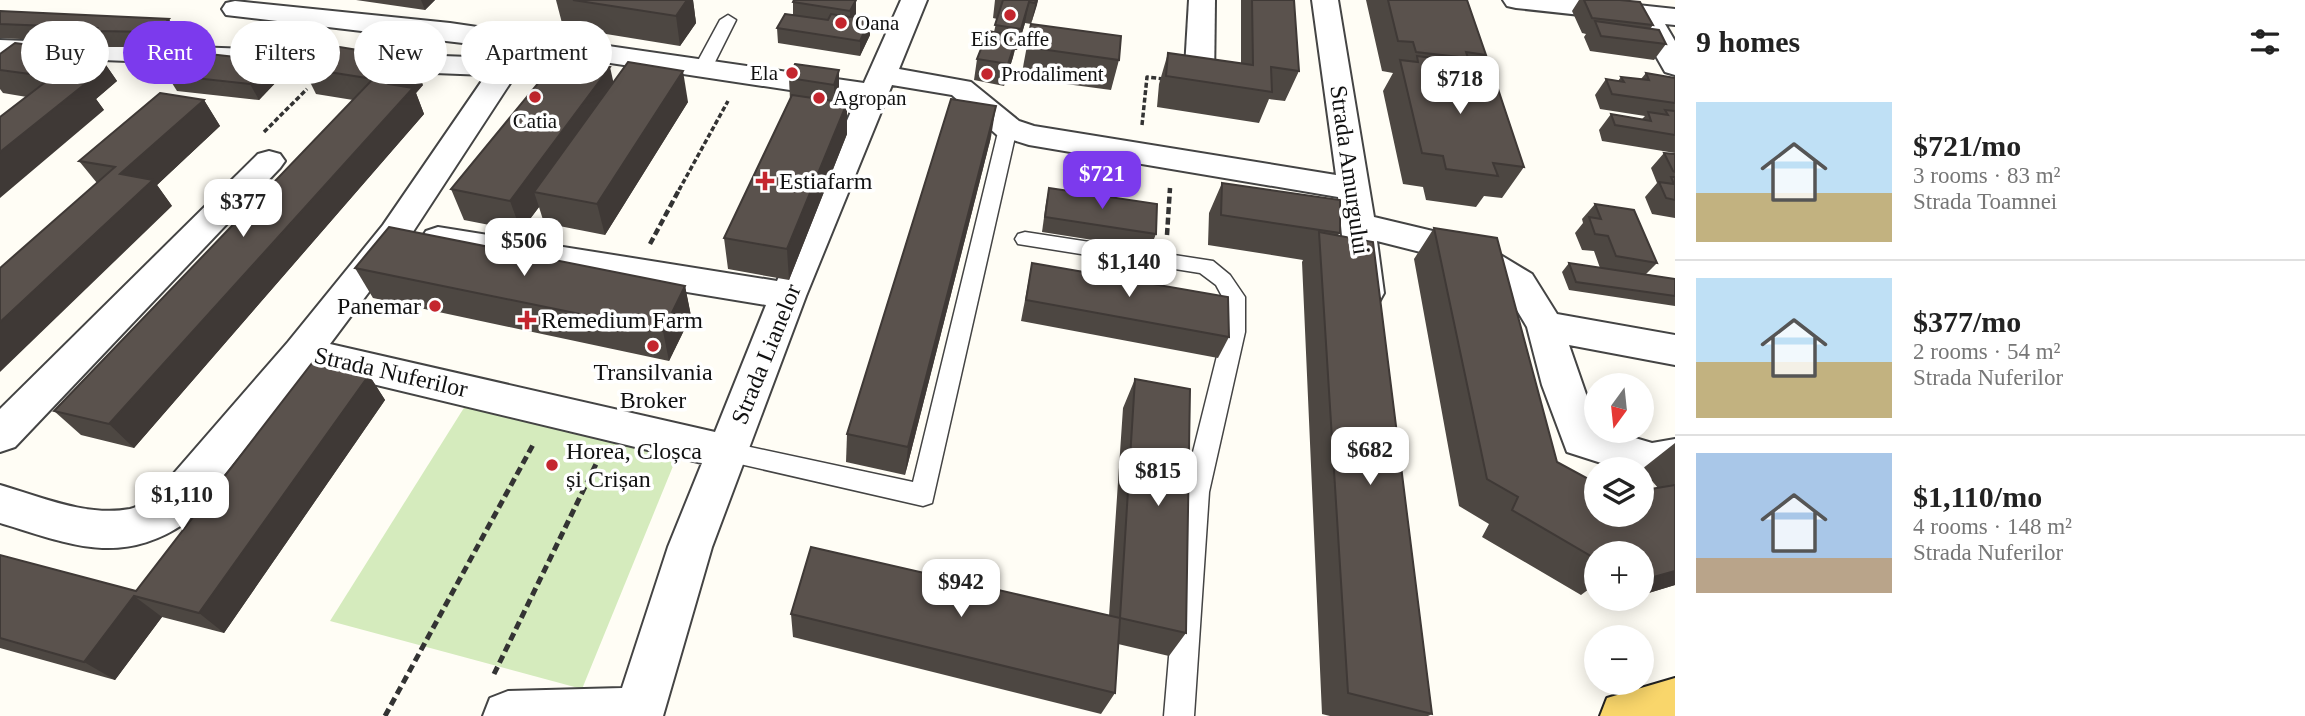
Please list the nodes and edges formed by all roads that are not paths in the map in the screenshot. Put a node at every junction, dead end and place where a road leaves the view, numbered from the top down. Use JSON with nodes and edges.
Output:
{"nodes":[{"id":1,"x":914,"y":0,"type":"edge"},
{"id":2,"x":1202,"y":0,"type":"edge"},
{"id":3,"x":1325,"y":0,"type":"edge"},
{"id":4,"x":1516,"y":0,"type":"edge"},
{"id":5,"x":239,"y":4,"type":"edge"},
{"id":6,"x":1646,"y":14,"type":"junction"},
{"id":7,"x":1675,"y":17,"type":"edge"},
{"id":8,"x":728,"y":20,"type":"dead end"},
{"id":9,"x":216,"y":29,"type":"edge"},
{"id":10,"x":461,"y":33,"type":"edge"},
{"id":11,"x":0,"y":48,"type":"edge"},
{"id":12,"x":123,"y":51,"type":"edge"},
{"id":13,"x":216,"y":54,"type":"edge"},
{"id":14,"x":612,"y":56,"type":"edge"},
{"id":15,"x":461,"y":65,"type":"edge"},
{"id":16,"x":1675,"y":65,"type":"edge"},
{"id":17,"x":702,"y":70,"type":"junction"},
{"id":18,"x":494,"y":84,"type":"edge"},
{"id":19,"x":880,"y":84,"type":"junction"},
{"id":20,"x":1199,"y":85,"type":"edge"},
{"id":21,"x":1008,"y":128,"type":"junction"},
{"id":22,"x":269,"y":160,"type":"road end"},
{"id":23,"x":1356,"y":207,"type":"junction"},
{"id":24,"x":395,"y":233,"type":"junction"},
{"id":25,"x":1025,"y":239,"type":"dead end"},
{"id":26,"x":788,"y":296,"type":"junction"},
{"id":27,"x":1545,"y":326,"type":"junction"},
{"id":28,"x":1370,"y":333,"type":"edge"},
{"id":29,"x":1675,"y":349,"type":"edge"},
{"id":30,"x":302,"y":352,"type":"junction"},
{"id":31,"x":0,"y":435,"type":"edge"},
{"id":32,"x":727,"y":452,"type":"junction"},
{"id":33,"x":1675,"y":457,"type":"edge"},
{"id":34,"x":0,"y":503,"type":"edge"},
{"id":35,"x":500,"y":697,"type":"edge"},
{"id":36,"x":1675,"y":703,"type":"edge"},
{"id":37,"x":638,"y":715,"type":"edge"},
{"id":38,"x":1180,"y":716,"type":"edge"},
{"id":39,"x":1625,"y":716,"type":"edge"}],
"edges":[{"from":1,"to":19,"type":"street","name":"Strada Lianelor"},
{"from":2,"to":20,"type":"street"},
{"from":3,"to":23,"type":"street","name":"Strada Amurgului"},
{"from":4,"to":6,"type":"street"},
{"from":5,"to":9,"type":"street"},
{"from":5,"to":10,"type":"street"},
{"from":6,"to":7,"type":"street"},
{"from":6,"to":16,"type":"street"},
{"from":8,"to":17,"type":"lane"},
{"from":11,"to":12,"type":"street"},
{"from":13,"to":15,"type":"street"},
{"from":14,"to":17,"type":"street"},
{"from":17,"to":19,"type":"street"},
{"from":18,"to":24,"type":"street","name":"Strada Nuferilor"},
{"from":19,"to":21,"type":"street"},
{"from":19,"to":26,"type":"street","name":"Strada Lianelor"},
{"from":21,"to":23,"type":"street"},
{"from":21,"to":32,"type":"lane"},
{"from":22,"to":31,"type":"street"},
{"from":23,"to":27,"type":"street"},
{"from":23,"to":28,"type":"street","name":"Strada Amurgului"},
{"from":24,"to":26,"type":"street"},
{"from":24,"to":30,"type":"street","name":"Strada Nuferilor"},
{"from":25,"to":38,"type":"lane"},
{"from":26,"to":32,"type":"street","name":"Strada Lianelor"},
{"from":27,"to":29,"type":"street"},
{"from":27,"to":33,"type":"street"},
{"from":30,"to":32,"type":"street","name":"Strada Nuferilor"},
{"from":30,"to":34,"type":"street"},
{"from":32,"to":37,"type":"street","name":"Strada Lianelor"},
{"from":35,"to":37,"type":"street"},
{"from":36,"to":39,"type":"main road"}]}
